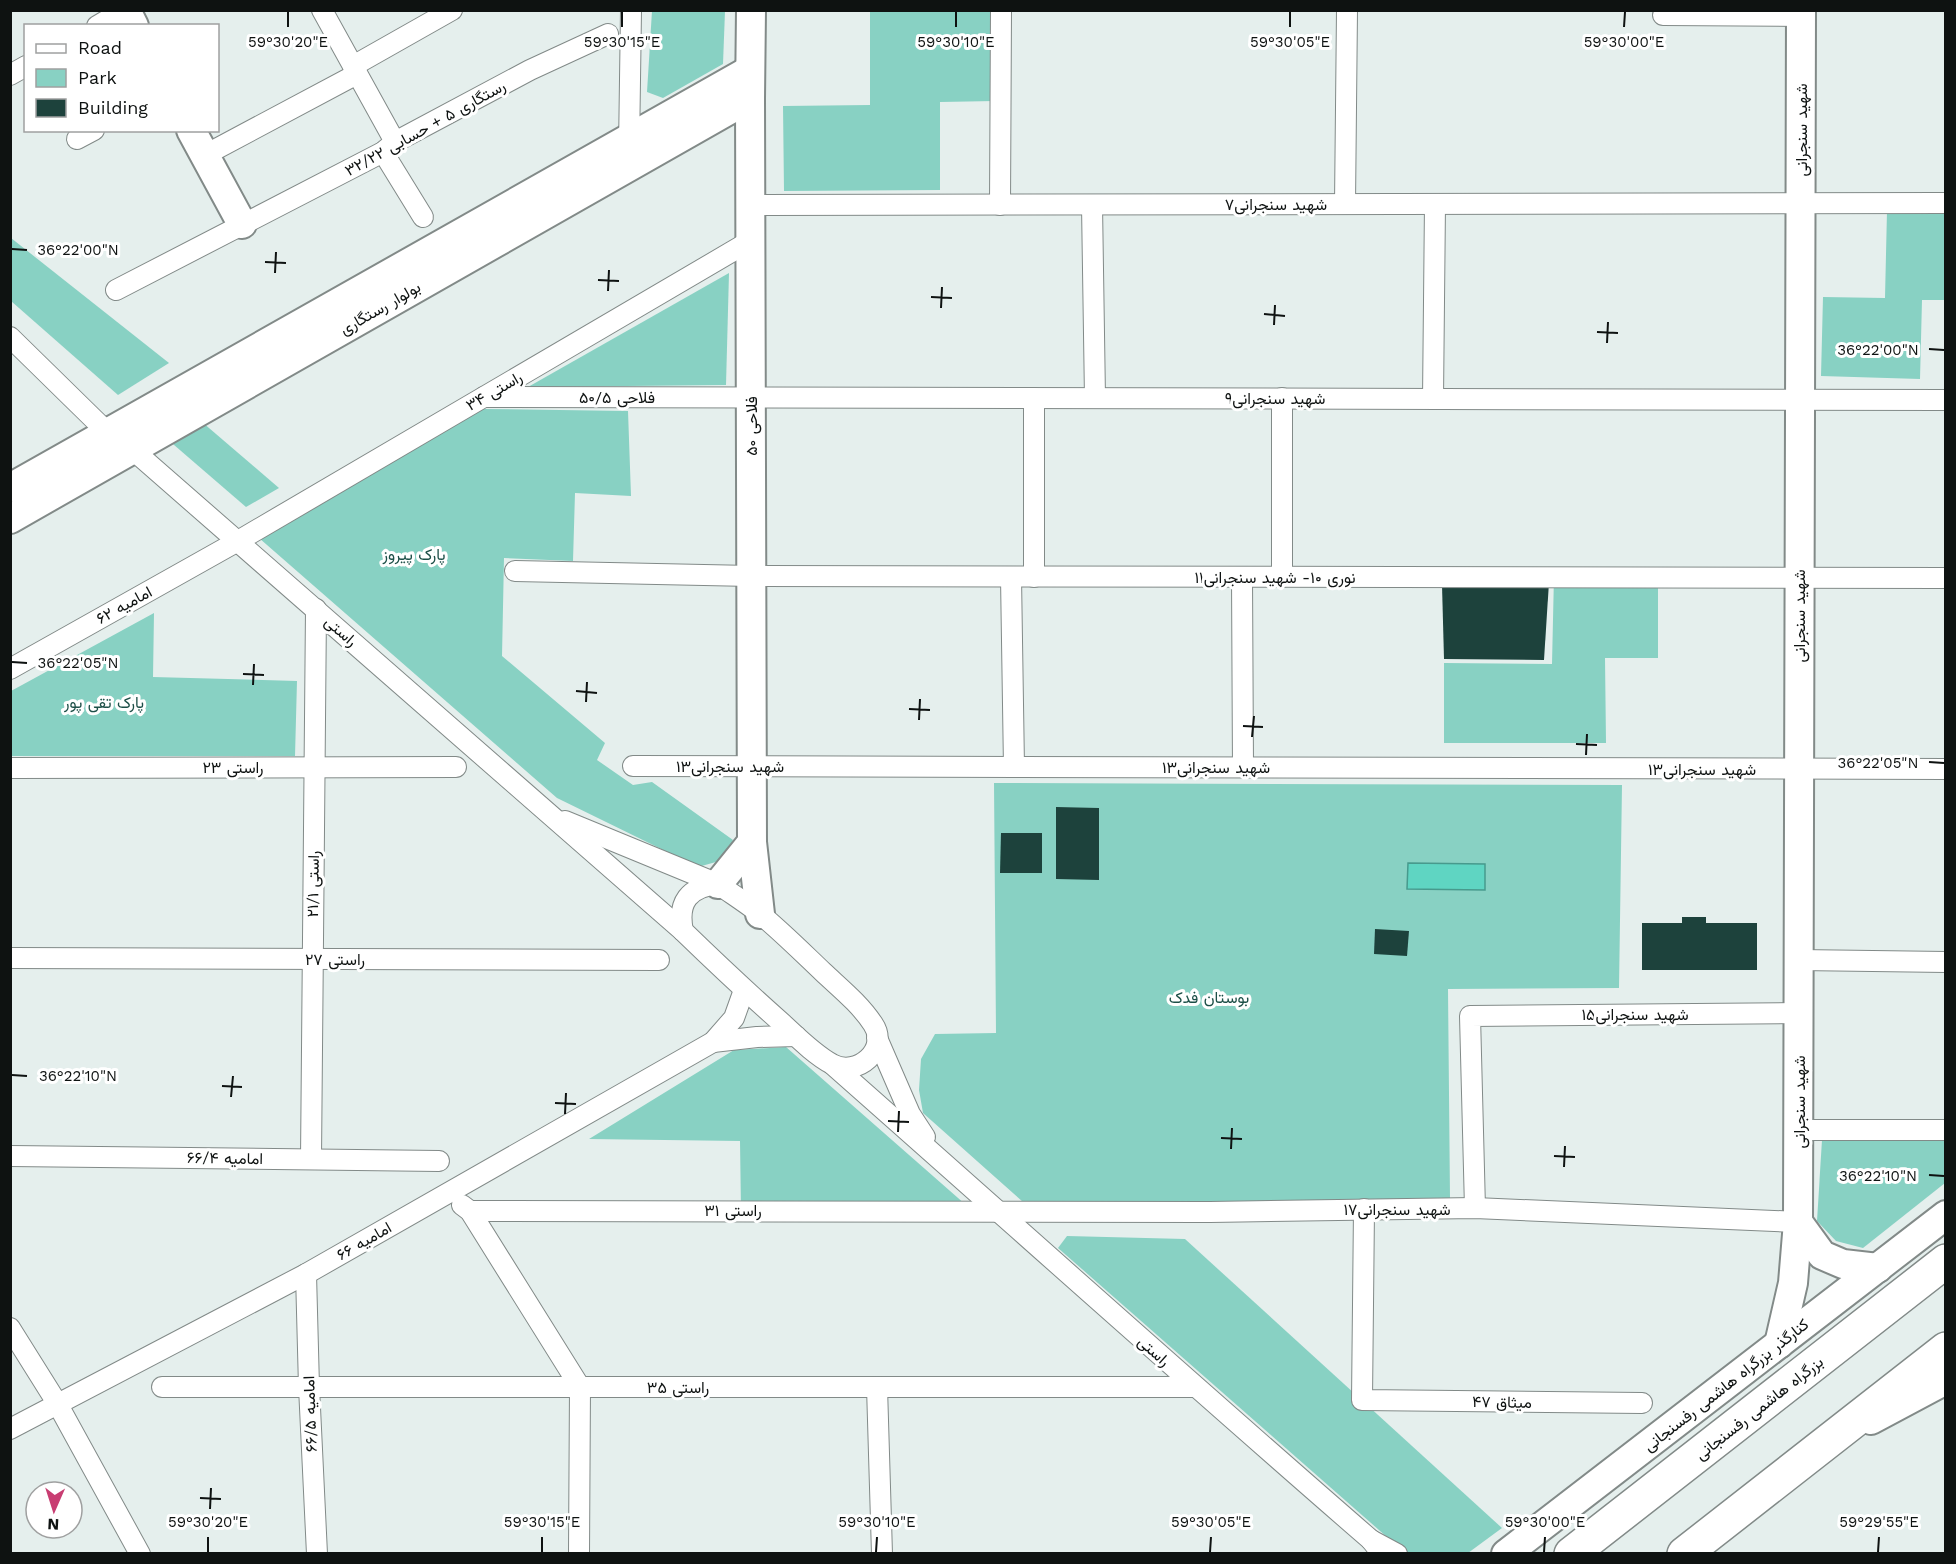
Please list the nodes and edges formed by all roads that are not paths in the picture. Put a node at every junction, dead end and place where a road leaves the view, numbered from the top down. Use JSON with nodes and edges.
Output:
{"nodes":[{"id":1,"x":125,"y":10,"type":"edge"},
{"id":2,"x":322,"y":10,"type":"edge"},
{"id":3,"x":452,"y":10,"type":"edge"},
{"id":4,"x":631,"y":10,"type":"edge"},
{"id":5,"x":751,"y":10,"type":"edge"},
{"id":6,"x":1001,"y":10,"type":"edge"},
{"id":7,"x":1347,"y":10,"type":"edge"},
{"id":8,"x":1801,"y":13,"type":"edge"},
{"id":9,"x":1663,"y":15,"type":"dead end"},
{"id":10,"x":100,"y":24,"type":"edge"},
{"id":11,"x":133,"y":24,"type":"edge"},
{"id":12,"x":608,"y":34,"type":"dead end"},
{"id":13,"x":24,"y":67,"type":"edge"},
{"id":14,"x":355,"y":70,"type":"junction"},
{"id":15,"x":750,"y":70,"type":"junction"},
{"id":16,"x":10,"y":75,"type":"edge"},
{"id":17,"x":750,"y":98,"type":"junction"},
{"id":18,"x":630,"y":136,"type":"junction"},
{"id":19,"x":198,"y":143,"type":"edge"},
{"id":20,"x":389,"y":147,"type":"junction"},
{"id":21,"x":629,"y":166,"type":"junction"},
{"id":22,"x":1345,"y":204,"type":"junction"},
{"id":23,"x":1435,"y":204,"type":"junction"},
{"id":24,"x":1801,"y":204,"type":"junction"},
{"id":25,"x":1946,"y":204,"type":"edge"},
{"id":26,"x":750,"y":205,"type":"junction"},
{"id":27,"x":1000,"y":205,"type":"junction"},
{"id":28,"x":1092,"y":205,"type":"junction"},
{"id":29,"x":423,"y":217,"type":"dead end"},
{"id":30,"x":243,"y":224,"type":"junction"},
{"id":31,"x":750,"y":241,"type":"junction"},
{"id":32,"x":116,"y":290,"type":"dead end"},
{"id":33,"x":10,"y":337,"type":"edge"},
{"id":34,"x":484,"y":397,"type":"junction"},
{"id":35,"x":751,"y":397,"type":"junction"},
{"id":36,"x":1034,"y":398,"type":"junction"},
{"id":37,"x":1095,"y":398,"type":"junction"},
{"id":38,"x":1282,"y":398,"type":"junction"},
{"id":39,"x":1433,"y":399,"type":"junction"},
{"id":40,"x":1798,"y":399,"type":"junction"},
{"id":41,"x":1946,"y":400,"type":"edge"},
{"id":42,"x":108,"y":433,"type":"junction"},
{"id":43,"x":133,"y":450,"type":"junction"},
{"id":44,"x":10,"y":488,"type":"edge"},
{"id":45,"x":10,"y":519,"type":"edge"},
{"id":46,"x":238,"y":541,"type":"junction"},
{"id":47,"x":515,"y":571,"type":"dead end"},
{"id":48,"x":752,"y":576,"type":"junction"},
{"id":49,"x":1011,"y":577,"type":"junction"},
{"id":50,"x":1034,"y":577,"type":"junction"},
{"id":51,"x":1242,"y":577,"type":"junction"},
{"id":52,"x":1282,"y":577,"type":"junction"},
{"id":53,"x":1798,"y":578,"type":"junction"},
{"id":54,"x":1946,"y":578,"type":"edge"},
{"id":55,"x":316,"y":609,"type":"junction"},
{"id":56,"x":10,"y":669,"type":"edge"},
{"id":57,"x":633,"y":766,"type":"dead end"},
{"id":58,"x":752,"y":766,"type":"junction"},
{"id":59,"x":315,"y":767,"type":"junction"},
{"id":60,"x":456,"y":767,"type":"dead end"},
{"id":61,"x":1014,"y":767,"type":"junction"},
{"id":62,"x":1243,"y":767,"type":"junction"},
{"id":63,"x":10,"y":768,"type":"edge"},
{"id":64,"x":1799,"y":769,"type":"junction"},
{"id":65,"x":1946,"y":769,"type":"edge"},
{"id":66,"x":549,"y":814,"type":"junction"},
{"id":67,"x":752,"y":842,"type":"junction"},
{"id":68,"x":718,"y":884,"type":"junction"},
{"id":69,"x":760,"y":914,"type":"junction"},
{"id":70,"x":683,"y":931,"type":"junction"},
{"id":71,"x":10,"y":958,"type":"edge"},
{"id":72,"x":313,"y":959,"type":"junction"},
{"id":73,"x":659,"y":960,"type":"dead end"},
{"id":74,"x":1798,"y":960,"type":"junction"},
{"id":75,"x":1946,"y":962,"type":"edge"},
{"id":76,"x":744,"y":990,"type":"junction"},
{"id":77,"x":1799,"y":1013,"type":"junction"},
{"id":78,"x":796,"y":1036,"type":"junction"},
{"id":79,"x":877,"y":1038,"type":"junction"},
{"id":80,"x":713,"y":1042,"type":"junction"},
{"id":81,"x":833,"y":1065,"type":"junction"},
{"id":82,"x":1799,"y":1130,"type":"junction"},
{"id":83,"x":1946,"y":1130,"type":"edge"},
{"id":84,"x":10,"y":1156,"type":"edge"},
{"id":85,"x":311,"y":1159,"type":"junction"},
{"id":86,"x":940,"y":1159,"type":"junction"},
{"id":87,"x":439,"y":1161,"type":"dead end"},
{"id":88,"x":447,"y":1193,"type":"junction"},
{"id":89,"x":1475,"y":1208,"type":"junction"},
{"id":90,"x":1364,"y":1209,"type":"junction"},
{"id":91,"x":470,"y":1211,"type":"junction"},
{"id":92,"x":997,"y":1211,"type":"junction"},
{"id":93,"x":1946,"y":1215,"type":"edge"},
{"id":94,"x":1798,"y":1222,"type":"junction"},
{"id":95,"x":1946,"y":1261,"type":"edge"},
{"id":96,"x":1878,"y":1268,"type":"junction"},
{"id":97,"x":306,"y":1274,"type":"junction"},
{"id":98,"x":10,"y":1328,"type":"edge"},
{"id":99,"x":1779,"y":1344,"type":"junction"},
{"id":100,"x":1946,"y":1349,"type":"edge"},
{"id":101,"x":1946,"y":1380,"type":"edge"},
{"id":102,"x":580,"y":1386,"type":"junction"},
{"id":103,"x":162,"y":1387,"type":"dead end"},
{"id":104,"x":309,"y":1387,"type":"junction"},
{"id":105,"x":877,"y":1387,"type":"junction"},
{"id":106,"x":1194,"y":1387,"type":"junction"},
{"id":107,"x":57,"y":1403,"type":"junction"},
{"id":108,"x":1642,"y":1404,"type":"dead end"},
{"id":109,"x":10,"y":1429,"type":"edge"},
{"id":110,"x":1824,"y":1444,"type":"junction"},
{"id":111,"x":1376,"y":1547,"type":"edge"},
{"id":112,"x":1696,"y":1548,"type":"edge"},
{"id":113,"x":140,"y":1554,"type":"edge"},
{"id":114,"x":317,"y":1554,"type":"edge"},
{"id":115,"x":579,"y":1554,"type":"edge"},
{"id":116,"x":882,"y":1554,"type":"edge"},
{"id":117,"x":1397,"y":1554,"type":"edge"},
{"id":118,"x":1506,"y":1554,"type":"edge"},
{"id":119,"x":1571,"y":1554,"type":"edge"}],
"edges":[{"from":1,"to":10,"type":"street"},
{"from":1,"to":11,"type":"street"},
{"from":2,"to":14,"type":"street"},
{"from":3,"to":14,"type":"street"},
{"from":4,"to":18,"type":"street"},
{"from":5,"to":15,"type":"street","name":"فلاحی ۵۰"},
{"from":6,"to":27,"type":"street"},
{"from":7,"to":22,"type":"street"},
{"from":8,"to":9,"type":"street"},
{"from":8,"to":24,"type":"street","name":"شهید سنجرانی"},
{"from":12,"to":20,"type":"street","name":"رستگاری ۵ + حسابی ۳۲/۲۲"},
{"from":13,"to":16,"type":"street"},
{"from":14,"to":19,"type":"street"},
{"from":14,"to":20,"type":"street"},
{"from":15,"to":17,"type":"street","name":"فلاحی ۵۰"},
{"from":15,"to":18,"type":"street","name":"بولوار رستگاری"},
{"from":17,"to":21,"type":"street","name":"بولوار رستگاری"},
{"from":17,"to":26,"type":"street","name":"فلاحی ۵۰"},
{"from":18,"to":21,"type":"street"},
{"from":18,"to":42,"type":"street","name":"بولوار رستگاری"},
{"from":19,"to":30,"type":"street"},
{"from":20,"to":29,"type":"street"},
{"from":20,"to":30,"type":"street","name":"رستگاری ۵ + حسابی ۳۲/۲۲"},
{"from":21,"to":43,"type":"street","name":"بولوار رستگاری"},
{"from":22,"to":23,"type":"street","name":"شهید سنجرانی۷"},
{"from":22,"to":28,"type":"street","name":"شهید سنجرانی۷"},
{"from":23,"to":24,"type":"street","name":"شهید سنجرانی۷"},
{"from":23,"to":39,"type":"street"},
{"from":24,"to":25,"type":"street","name":"شهید سنجرانی۷"},
{"from":24,"to":40,"type":"street","name":"شهید سنجرانی"},
{"from":26,"to":27,"type":"street","name":"شهید سنجرانی۷"},
{"from":26,"to":31,"type":"street","name":"فلاحی ۵۰"},
{"from":27,"to":28,"type":"street","name":"شهید سنجرانی۷"},
{"from":28,"to":37,"type":"street"},
{"from":30,"to":32,"type":"street","name":"رستگاری ۵ + حسابی ۳۲/۲۲"},
{"from":31,"to":34,"type":"street","name":"راستی ۳۴"},
{"from":31,"to":35,"type":"street","name":"فلاحی ۵۰"},
{"from":33,"to":42,"type":"street"},
{"from":34,"to":35,"type":"street","name":"فلاحی ۵۰/۵"},
{"from":34,"to":46,"type":"street","name":"راستی ۳۴"},
{"from":35,"to":36,"type":"street","name":"شهید سنجرانی۹"},
{"from":35,"to":48,"type":"street","name":"فلاحی ۵۰"},
{"from":36,"to":37,"type":"street","name":"شهید سنجرانی۹"},
{"from":36,"to":50,"type":"street"},
{"from":37,"to":38,"type":"street","name":"شهید سنجرانی۹"},
{"from":38,"to":39,"type":"street","name":"شهید سنجرانی۹"},
{"from":38,"to":52,"type":"street"},
{"from":39,"to":40,"type":"street","name":"شهید سنجرانی۹"},
{"from":40,"to":41,"type":"street","name":"شهید سنجرانی۹"},
{"from":40,"to":53,"type":"street","name":"شهید سنجرانی"},
{"from":42,"to":44,"type":"street","name":"بولوار رستگاری"},
{"from":43,"to":45,"type":"street","name":"بولوار رستگاری"},
{"from":43,"to":46,"type":"street","name":"راستی"},
{"from":46,"to":55,"type":"street","name":"راستی"},
{"from":46,"to":56,"type":"street","name":"امامیه ۶۲"},
{"from":47,"to":48,"type":"street","name":"نوری ۱۰- شهید سنجرانی۱۱"},
{"from":48,"to":49,"type":"street","name":"نوری ۱۰- شهید سنجرانی۱۱"},
{"from":48,"to":58,"type":"street","name":"فلاحی ۵۰"},
{"from":49,"to":50,"type":"street","name":"نوری ۱۰- شهید سنجرانی۱۱"},
{"from":49,"to":61,"type":"street"},
{"from":50,"to":51,"type":"street","name":"نوری ۱۰- شهید سنجرانی۱۱"},
{"from":51,"to":52,"type":"street","name":"نوری ۱۰- شهید سنجرانی۱۱"},
{"from":51,"to":62,"type":"street"},
{"from":52,"to":53,"type":"street","name":"نوری ۱۰- شهید سنجرانی۱۱"},
{"from":53,"to":54,"type":"street","name":"نوری ۱۰- شهید سنجرانی۱۱"},
{"from":53,"to":64,"type":"street","name":"شهید سنجرانی"},
{"from":55,"to":59,"type":"street","name":"راستی ۲۱/۱"},
{"from":55,"to":66,"type":"street","name":"راستی"},
{"from":57,"to":58,"type":"street","name":"شهید سنجرانی۱۳"},
{"from":58,"to":61,"type":"street","name":"شهید سنجرانی۱۳"},
{"from":58,"to":67,"type":"street","name":"فلاحی ۵۰"},
{"from":59,"to":60,"type":"street","name":"راستی ۲۳"},
{"from":59,"to":63,"type":"street","name":"راستی ۲۳"},
{"from":59,"to":72,"type":"street","name":"راستی ۲۱/۱"},
{"from":61,"to":62,"type":"street","name":"شهید سنجرانی۱۳"},
{"from":62,"to":64,"type":"street","name":"شهید سنجرانی۱۳"},
{"from":64,"to":65,"type":"street","name":"شهید سنجرانی۱۳"},
{"from":64,"to":74,"type":"street","name":"شهید سنجرانی"},
{"from":66,"to":68,"type":"street","name":"راستی"},
{"from":66,"to":70,"type":"street","name":"راستی"},
{"from":67,"to":68,"type":"street"},
{"from":67,"to":69,"type":"street","name":"فلاحی ۵۰"},
{"from":68,"to":69,"type":"street","name":"راستی"},
{"from":68,"to":70,"type":"street"},
{"from":69,"to":79,"type":"street","name":"راستی"},
{"from":70,"to":76,"type":"street","name":"راستی"},
{"from":71,"to":72,"type":"street","name":"راستی ۲۷"},
{"from":72,"to":73,"type":"street","name":"راستی ۲۷"},
{"from":72,"to":85,"type":"street","name":"راستی ۲۱/۱"},
{"from":74,"to":75,"type":"street"},
{"from":74,"to":77,"type":"street","name":"شهید سنجرانی"},
{"from":76,"to":78,"type":"street","name":"راستی"},
{"from":76,"to":80,"type":"street"},
{"from":77,"to":82,"type":"street","name":"شهید سنجرانی"},
{"from":77,"to":89,"type":"street","name":"شهید سنجرانی۱۵"},
{"from":78,"to":80,"type":"street"},
{"from":78,"to":81,"type":"street","name":"راستی"},
{"from":79,"to":81,"type":"street"},
{"from":79,"to":86,"type":"street","name":"راستی"},
{"from":80,"to":88,"type":"street","name":"امامیه ۶۶"},
{"from":81,"to":86,"type":"street","name":"راستی"},
{"from":82,"to":83,"type":"street"},
{"from":82,"to":94,"type":"street","name":"شهید سنجرانی"},
{"from":84,"to":85,"type":"street","name":"امامیه ۶۶/۴"},
{"from":85,"to":87,"type":"street","name":"امامیه ۶۶/۴"},
{"from":86,"to":92,"type":"street","name":"راستی"},
{"from":88,"to":91,"type":"street"},
{"from":88,"to":97,"type":"street","name":"امامیه ۶۶"},
{"from":89,"to":90,"type":"street","name":"شهید سنجرانی۱۷"},
{"from":89,"to":94,"type":"street","name":"شهید سنجرانی۱۷"},
{"from":90,"to":92,"type":"street","name":"شهید سنجرانی۱۷"},
{"from":90,"to":108,"type":"street","name":"میثاق ۴۷"},
{"from":91,"to":92,"type":"street","name":"راستی ۳۱"},
{"from":91,"to":102,"type":"street"},
{"from":92,"to":106,"type":"street","name":"راستی"},
{"from":93,"to":96,"type":"street","name":"کنارگذر بزرگراه هاشمی رفسنجانی"},
{"from":94,"to":96,"type":"street"},
{"from":94,"to":99,"type":"street","name":"شهید سنجرانی"},
{"from":95,"to":119,"type":"highway","name":"بزرگراه هاشمی رفسنجانی"},
{"from":96,"to":99,"type":"street","name":"کنارگذر بزرگراه هاشمی رفسنجانی"},
{"from":97,"to":104,"type":"street","name":"امامیه ۶۶/۵"},
{"from":97,"to":107,"type":"street","name":"امامیه ۶۶"},
{"from":98,"to":107,"type":"street"},
{"from":99,"to":118,"type":"street","name":"کنارگذر بزرگراه هاشمی رفسنجانی"},
{"from":100,"to":110,"type":"highway"},
{"from":101,"to":110,"type":"street"},
{"from":102,"to":104,"type":"street","name":"راستی ۳۵"},
{"from":102,"to":105,"type":"street","name":"راستی ۳۵"},
{"from":102,"to":115,"type":"street"},
{"from":103,"to":104,"type":"street","name":"راستی ۳۵"},
{"from":104,"to":114,"type":"street","name":"امامیه ۶۶/۵"},
{"from":105,"to":106,"type":"street","name":"راستی ۳۵"},
{"from":105,"to":116,"type":"street"},
{"from":106,"to":111,"type":"street","name":"راستی"},
{"from":107,"to":109,"type":"street","name":"امامیه ۶۶"},
{"from":107,"to":113,"type":"street"},
{"from":110,"to":112,"type":"highway"},
{"from":111,"to":117,"type":"street","name":"راستی"}]}
